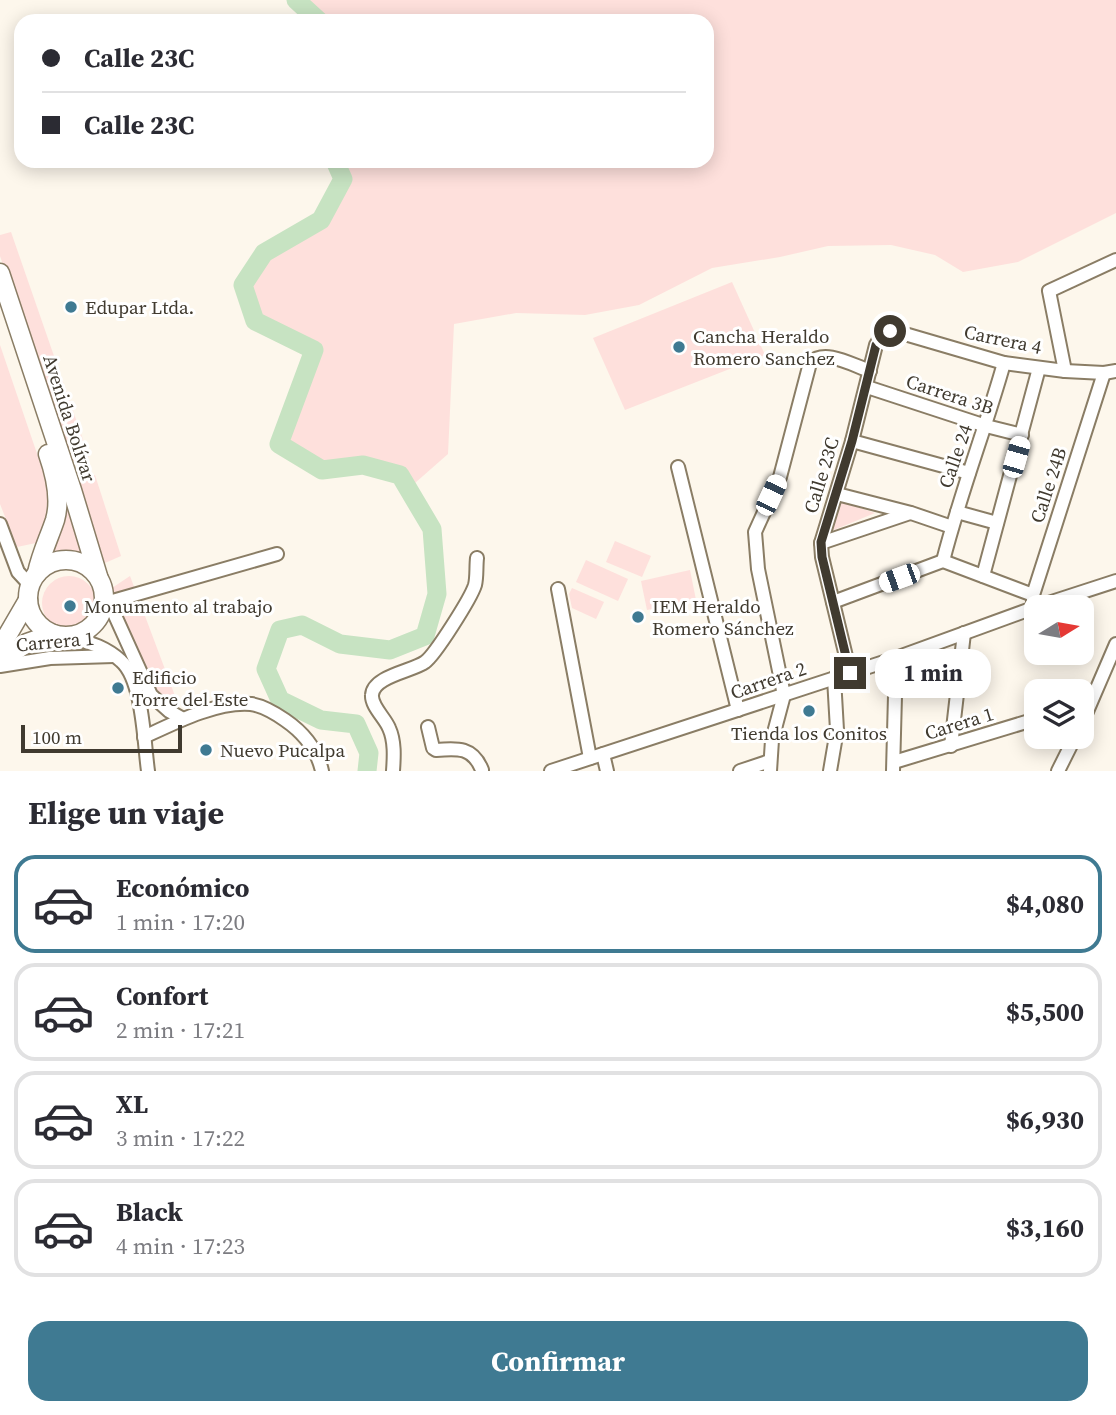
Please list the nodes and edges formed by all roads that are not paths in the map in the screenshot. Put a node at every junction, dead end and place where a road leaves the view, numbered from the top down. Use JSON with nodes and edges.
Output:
{"nodes":[{"id":1,"x":1116,"y":262,"type":"edge"},
{"id":2,"x":0,"y":273,"type":"edge"},
{"id":3,"x":0,"y":311,"type":"edge"},
{"id":4,"x":884,"y":332,"type":"joint"},
{"id":5,"x":1004,"y":363,"type":"junction"},
{"id":6,"x":1039,"y":368,"type":"junction"},
{"id":7,"x":870,"y":371,"type":"junction"},
{"id":8,"x":1065,"y":372,"type":"junction"},
{"id":9,"x":1110,"y":372,"type":"edge"},
{"id":10,"x":867,"y":387,"type":"junction"},
{"id":11,"x":986,"y":426,"type":"junction"},
{"id":12,"x":1022,"y":436,"type":"junction"},
{"id":13,"x":852,"y":441,"type":"junction"},
{"id":14,"x":678,"y":467,"type":"dead end"},
{"id":15,"x":969,"y":473,"type":"junction"},
{"id":16,"x":837,"y":494,"type":"junction"},
{"id":17,"x":957,"y":512,"type":"junction"},
{"id":18,"x":911,"y":513,"type":"junction"},
{"id":19,"x":997,"y":523,"type":"junction"},
{"id":20,"x":0,"y":524,"type":"edge"},
{"id":21,"x":952,"y":527,"type":"junction"},
{"id":22,"x":821,"y":542,"type":"junction"},
{"id":23,"x":277,"y":554,"type":"dead end"},
{"id":24,"x":477,"y":558,"type":"dead end"},
{"id":25,"x":943,"y":561,"type":"junction"},
{"id":26,"x":983,"y":576,"type":"junction"},
{"id":27,"x":1115,"y":577,"type":"edge"},
{"id":28,"x":32,"y":586,"type":"junction"},
{"id":29,"x":103,"y":589,"type":"junction"},
{"id":30,"x":558,"y":589,"type":"dead end"},
{"id":31,"x":1038,"y":595,"type":"edge"},
{"id":32,"x":1062,"y":595,"type":"edge"},
{"id":33,"x":1024,"y":598,"type":"edge"},
{"id":34,"x":833,"y":602,"type":"junction"},
{"id":35,"x":1024,"y":608,"type":"edge"},
{"id":36,"x":964,"y":633,"type":"junction"},
{"id":37,"x":60,"y":635,"type":"junction"},
{"id":38,"x":1116,"y":644,"type":"edge"},
{"id":39,"x":0,"y":648,"type":"edge"},
{"id":40,"x":114,"y":656,"type":"junction"},
{"id":41,"x":896,"y":658,"type":"junction"},
{"id":42,"x":0,"y":663,"type":"edge"},
{"id":43,"x":850,"y":673,"type":"junction"},
{"id":44,"x":834,"y":678,"type":"junction"},
{"id":45,"x":1094,"y":688,"type":"edge"},
{"id":46,"x":784,"y":695,"type":"junction"},
{"id":47,"x":738,"y":710,"type":"junction"},
{"id":48,"x":183,"y":719,"type":"junction"},
{"id":49,"x":1024,"y":723,"type":"edge"},
{"id":50,"x":428,"y":727,"type":"dead end"},
{"id":51,"x":144,"y":737,"type":"junction"},
{"id":52,"x":951,"y":746,"type":"junction"},
{"id":53,"x":1069,"y":749,"type":"edge"},
{"id":54,"x":596,"y":756,"type":"junction"},
{"id":55,"x":770,"y":766,"type":"edge"},
{"id":56,"x":893,"y":766,"type":"edge"},
{"id":57,"x":482,"y":770,"type":"edge"},
{"id":58,"x":148,"y":771,"type":"edge"},
{"id":59,"x":322,"y":771,"type":"edge"},
{"id":60,"x":393,"y":771,"type":"edge"},
{"id":61,"x":551,"y":771,"type":"edge"},
{"id":62,"x":607,"y":771,"type":"edge"},
{"id":63,"x":740,"y":771,"type":"edge"},
{"id":64,"x":830,"y":771,"type":"edge"},
{"id":65,"x":1058,"y":771,"type":"edge"}],
"edges":[{"from":1,"to":8,"type":"street"},
{"from":2,"to":29,"type":"main road","name":"Avenida Bolívar"},
{"from":3,"to":28,"type":"main road","name":"Avenida Bolívar"},
{"from":4,"to":5,"type":"street","name":"Carrera 4"},
{"from":4,"to":7,"type":"street","name":"Calle 23C"},
{"from":5,"to":6,"type":"street","name":"Carrera 4"},
{"from":5,"to":11,"type":"street","name":"Calle 24"},
{"from":6,"to":8,"type":"street","name":"Carrera 4"},
{"from":6,"to":12,"type":"street"},
{"from":7,"to":10,"type":"street","name":"Calle 23C"},
{"from":7,"to":46,"type":"street"},
{"from":8,"to":9,"type":"street","name":"Carrera 4"},
{"from":9,"to":31,"type":"street","name":"Calle 24B"},
{"from":10,"to":11,"type":"street","name":"Carrera 3B"},
{"from":10,"to":13,"type":"street","name":"Calle 23C"},
{"from":11,"to":12,"type":"street","name":"Carrera 3B"},
{"from":11,"to":15,"type":"street","name":"Calle 24"},
{"from":12,"to":19,"type":"street"},
{"from":13,"to":15,"type":"street"},
{"from":13,"to":16,"type":"street","name":"Calle 23C"},
{"from":14,"to":47,"type":"street"},
{"from":15,"to":17,"type":"street","name":"Calle 24"},
{"from":16,"to":18,"type":"street"},
{"from":16,"to":22,"type":"street","name":"Calle 23C"},
{"from":17,"to":19,"type":"street"},
{"from":17,"to":21,"type":"street","name":"Calle 24"},
{"from":18,"to":21,"type":"street"},
{"from":18,"to":22,"type":"street"},
{"from":19,"to":26,"type":"street"},
{"from":20,"to":28,"type":"street"},
{"from":21,"to":25,"type":"street","name":"Calle 24"},
{"from":22,"to":34,"type":"street","name":"Calle 23C"},
{"from":23,"to":29,"type":"street"},
{"from":24,"to":60,"type":"street"},
{"from":25,"to":26,"type":"street"},
{"from":25,"to":34,"type":"street"},
{"from":26,"to":33,"type":"street"},
{"from":27,"to":32,"type":"street","name":"Carrera 2"},
{"from":28,"to":29,"type":"main road"},
{"from":28,"to":37,"type":"main road"},
{"from":28,"to":39,"type":"main road","name":"Avenida Bolívar"},
{"from":29,"to":37,"type":"main road"},
{"from":29,"to":48,"type":"street","name":"Avenida Bolívar"},
{"from":30,"to":54,"type":"street"},
{"from":34,"to":43,"type":"street","name":"Calle 23C"},
{"from":35,"to":36,"type":"street","name":"Carrera 2"},
{"from":36,"to":41,"type":"street","name":"Carrera 2"},
{"from":36,"to":52,"type":"street"},
{"from":37,"to":40,"type":"street"},
{"from":37,"to":42,"type":"main road"},
{"from":38,"to":45,"type":"street"},
{"from":40,"to":42,"type":"street","name":"Carrera 1"},
{"from":40,"to":51,"type":"street"},
{"from":41,"to":43,"type":"street","name":"Carrera 2"},
{"from":41,"to":56,"type":"street"},
{"from":43,"to":44,"type":"street","name":"Carrera 2"},
{"from":44,"to":46,"type":"street","name":"Carrera 2"},
{"from":44,"to":64,"type":"street"},
{"from":46,"to":47,"type":"street","name":"Carrera 2"},
{"from":46,"to":55,"type":"street"},
{"from":47,"to":54,"type":"street","name":"Carrera 2"},
{"from":48,"to":51,"type":"street"},
{"from":48,"to":59,"type":"street"},
{"from":49,"to":52,"type":"street","name":"Carera 1"},
{"from":50,"to":57,"type":"street"},
{"from":51,"to":58,"type":"street"},
{"from":52,"to":56,"type":"street","name":"Carera 1"},
{"from":53,"to":65,"type":"street"},
{"from":54,"to":61,"type":"street","name":"Carrera 2"},
{"from":54,"to":62,"type":"street"},
{"from":55,"to":63,"type":"street"}]}
